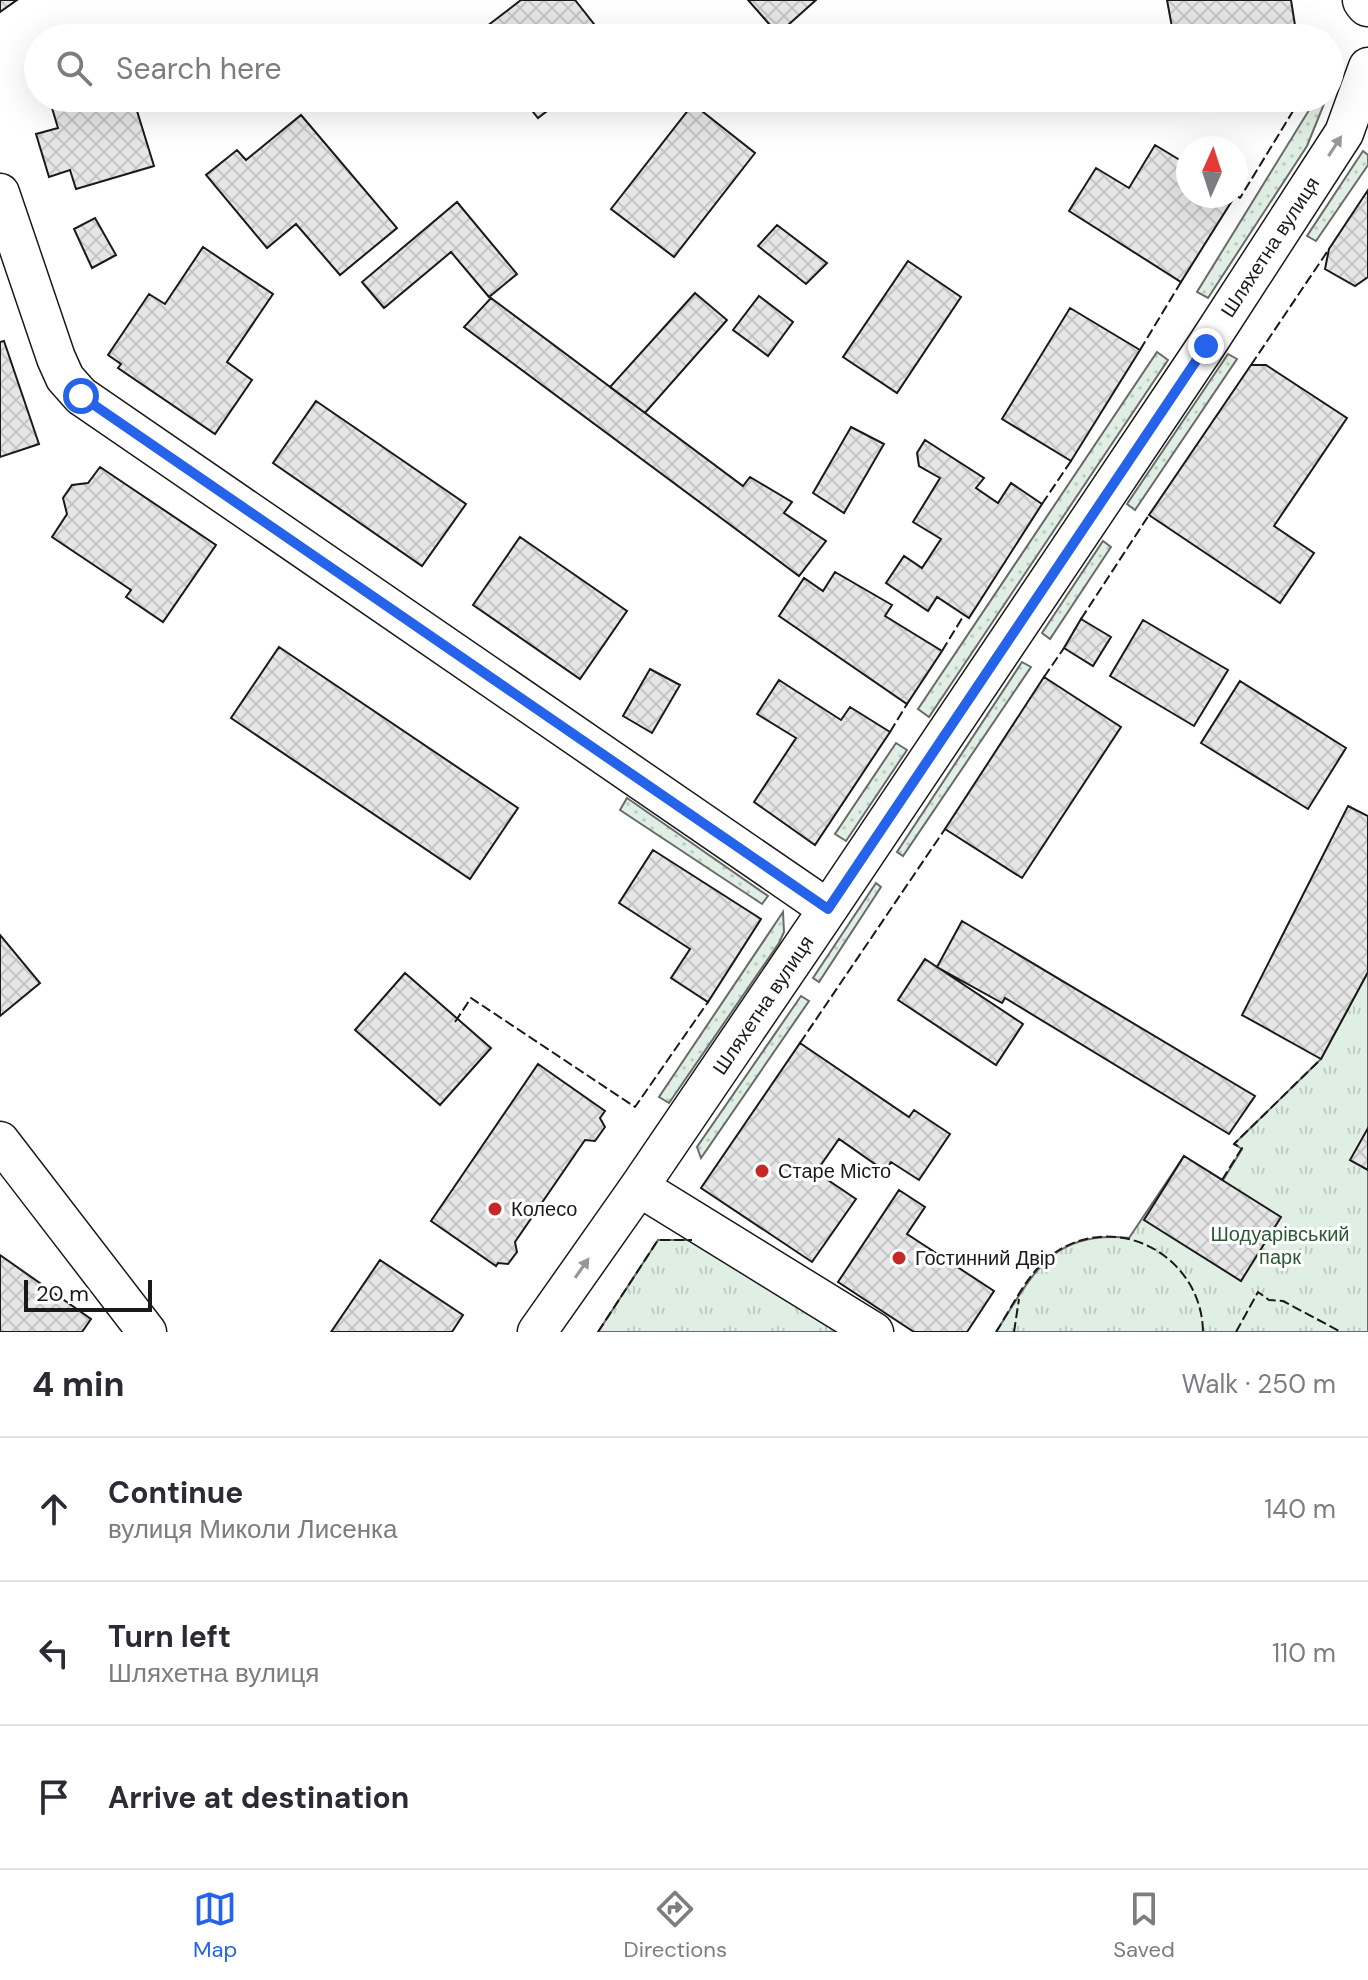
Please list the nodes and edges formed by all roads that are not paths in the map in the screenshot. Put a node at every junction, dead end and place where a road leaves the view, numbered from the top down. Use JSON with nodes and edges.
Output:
{"nodes":[{"id":1,"x":1368,"y":67,"type":"edge"},
{"id":2,"x":0,"y":193,"type":"edge"},
{"id":3,"x":828,"y":909,"type":"junction"},
{"id":4,"x":0,"y":1141,"type":"edge"},
{"id":5,"x":639,"y":1187,"type":"junction"},
{"id":6,"x":147,"y":1332,"type":"edge"},
{"id":7,"x":537,"y":1332,"type":"edge"},
{"id":8,"x":874,"y":1332,"type":"edge"}],
"edges":[{"from":3,"to":1,"type":"street","name":"Шляхетна вулиця","one_way":true},
{"from":2,"to":3,"type":"street"},
{"from":3,"to":5,"type":"street","name":"Шляхетна вулиця"},
{"from":4,"to":6,"type":"street"},
{"from":7,"to":5,"type":"street","name":"Шляхетна вулиця","one_way":true},
{"from":5,"to":8,"type":"street"}]}
